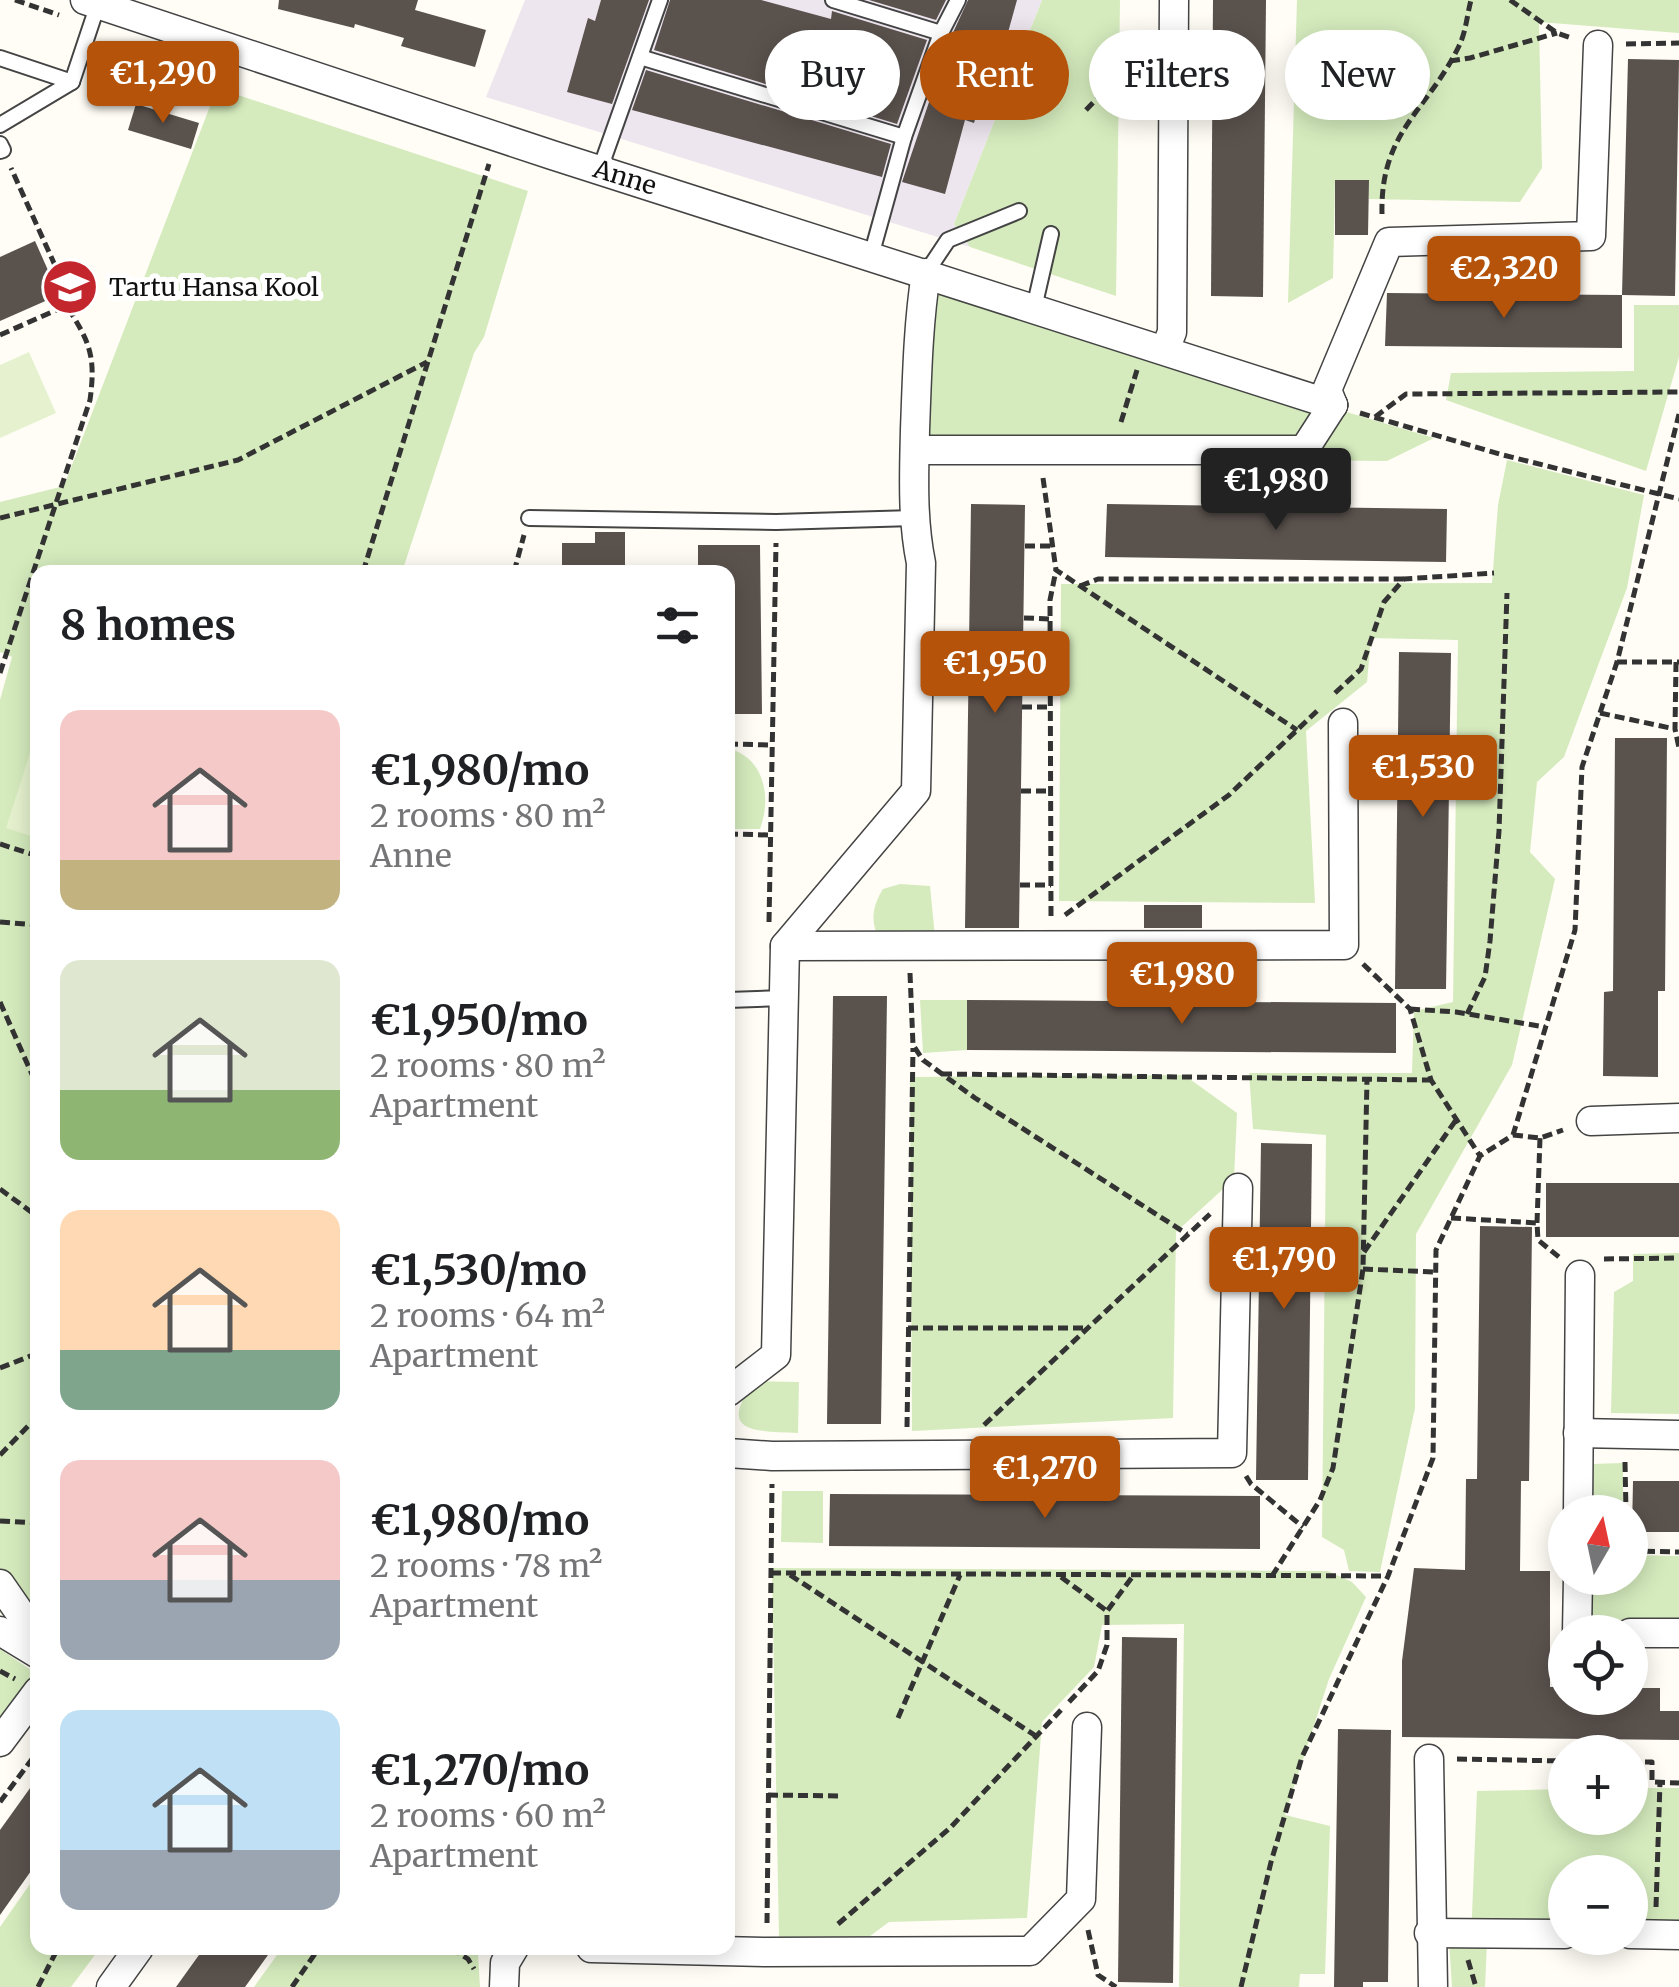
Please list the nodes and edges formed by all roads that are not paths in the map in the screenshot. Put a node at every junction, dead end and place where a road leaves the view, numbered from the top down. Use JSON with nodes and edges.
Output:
{"nodes":[{"id":1,"x":660,"y":0,"type":"edge"},
{"id":2,"x":833,"y":0,"type":"edge"},
{"id":3,"x":958,"y":0,"type":"edge"},
{"id":4,"x":1174,"y":0,"type":"edge"},
{"id":5,"x":94,"y":1,"type":"edge"},
{"id":6,"x":928,"y":30,"type":"edge"},
{"id":7,"x":943,"y":30,"type":"edge"},
{"id":8,"x":1598,"y":45,"type":"dead end"},
{"id":9,"x":640,"y":57,"type":"junction"},
{"id":10,"x":0,"y":58,"type":"edge"},
{"id":11,"x":72,"y":82,"type":"junction"},
{"id":12,"x":920,"y":92,"type":"edge"},
{"id":13,"x":0,"y":125,"type":"edge"},
{"id":14,"x":904,"y":137,"type":"junction"},
{"id":15,"x":600,"y":168,"type":"junction"},
{"id":16,"x":1019,"y":210,"type":"dead end"},
{"id":17,"x":1051,"y":234,"type":"dead end"},
{"id":18,"x":871,"y":256,"type":"junction"},
{"id":19,"x":926,"y":273,"type":"junction"},
{"id":20,"x":1034,"y":308,"type":"junction"},
{"id":21,"x":1166,"y":350,"type":"junction"},
{"id":22,"x":1333,"y":405,"type":"junction"},
{"id":23,"x":915,"y":450,"type":"junction"},
{"id":24,"x":530,"y":518,"type":"road end"},
{"id":25,"x":914,"y":518,"type":"junction"},
{"id":26,"x":1333,"y":714,"type":"road end"},
{"id":27,"x":777,"y":935,"type":"junction"},
{"id":28,"x":784,"y":998,"type":"junction"},
{"id":29,"x":735,"y":1000,"type":"edge"},
{"id":30,"x":1679,"y":1118,"type":"edge"},
{"id":31,"x":1591,"y":1121,"type":"road end"},
{"id":32,"x":1238,"y":1188,"type":"road end"},
{"id":33,"x":1590,"y":1267,"type":"road end"},
{"id":34,"x":735,"y":1387,"type":"edge"},
{"id":35,"x":1578,"y":1433,"type":"junction"},
{"id":36,"x":1679,"y":1435,"type":"edge"},
{"id":37,"x":735,"y":1453,"type":"edge"},
{"id":38,"x":1578,"y":1495,"type":"edge"},
{"id":39,"x":0,"y":1584,"type":"edge"},
{"id":40,"x":30,"y":1627,"type":"edge"},
{"id":41,"x":0,"y":1631,"type":"edge"},
{"id":42,"x":1648,"y":1633,"type":"edge"},
{"id":43,"x":1679,"y":1633,"type":"edge"},
{"id":44,"x":30,"y":1649,"type":"edge"},
{"id":45,"x":30,"y":1702,"type":"edge"},
{"id":46,"x":1087,"y":1728,"type":"dead end"},
{"id":47,"x":0,"y":1742,"type":"edge"},
{"id":48,"x":1428,"y":1759,"type":"road end"},
{"id":49,"x":1429,"y":1933,"type":"junction"},
{"id":50,"x":1548,"y":1934,"type":"edge"},
{"id":51,"x":735,"y":1951,"type":"edge"},
{"id":52,"x":134,"y":1955,"type":"edge"},
{"id":53,"x":510,"y":1955,"type":"edge"},
{"id":54,"x":112,"y":1987,"type":"edge"},
{"id":55,"x":504,"y":1987,"type":"edge"},
{"id":56,"x":1432,"y":1987,"type":"edge"}],
"edges":[{"from":1,"to":9,"type":"lane"},
{"from":2,"to":6,"type":"lane"},
{"from":3,"to":7,"type":"lane"},
{"from":4,"to":21,"type":"street"},
{"from":5,"to":11,"type":"lane"},
{"from":5,"to":15,"type":"street","name":"Anne"},
{"from":8,"to":22,"type":"street"},
{"from":9,"to":14,"type":"lane"},
{"from":9,"to":15,"type":"lane"},
{"from":10,"to":11,"type":"lane"},
{"from":11,"to":13,"type":"lane"},
{"from":12,"to":14,"type":"lane"},
{"from":14,"to":18,"type":"lane"},
{"from":15,"to":18,"type":"street","name":"Anne"},
{"from":16,"to":19,"type":"lane"},
{"from":17,"to":20,"type":"lane"},
{"from":18,"to":19,"type":"street","name":"Anne"},
{"from":19,"to":20,"type":"street","name":"Anne"},
{"from":19,"to":23,"type":"street"},
{"from":20,"to":21,"type":"street","name":"Anne"},
{"from":21,"to":22,"type":"street","name":"Anne"},
{"from":22,"to":23,"type":"street"},
{"from":23,"to":25,"type":"street"},
{"from":24,"to":25,"type":"lane"},
{"from":25,"to":27,"type":"street"},
{"from":26,"to":27,"type":"street"},
{"from":27,"to":28,"type":"street"},
{"from":28,"to":29,"type":"lane"},
{"from":28,"to":34,"type":"street"},
{"from":30,"to":31,"type":"street"},
{"from":32,"to":37,"type":"street"},
{"from":33,"to":35,"type":"street"},
{"from":35,"to":36,"type":"street"},
{"from":35,"to":38,"type":"street"},
{"from":39,"to":40,"type":"street"},
{"from":41,"to":44,"type":"street"},
{"from":42,"to":43,"type":"street"},
{"from":45,"to":47,"type":"street"},
{"from":46,"to":51,"type":"street"},
{"from":48,"to":49,"type":"street"},
{"from":49,"to":50,"type":"street"},
{"from":49,"to":56,"type":"street"},
{"from":52,"to":54,"type":"street"},
{"from":53,"to":55,"type":"street"}]}
